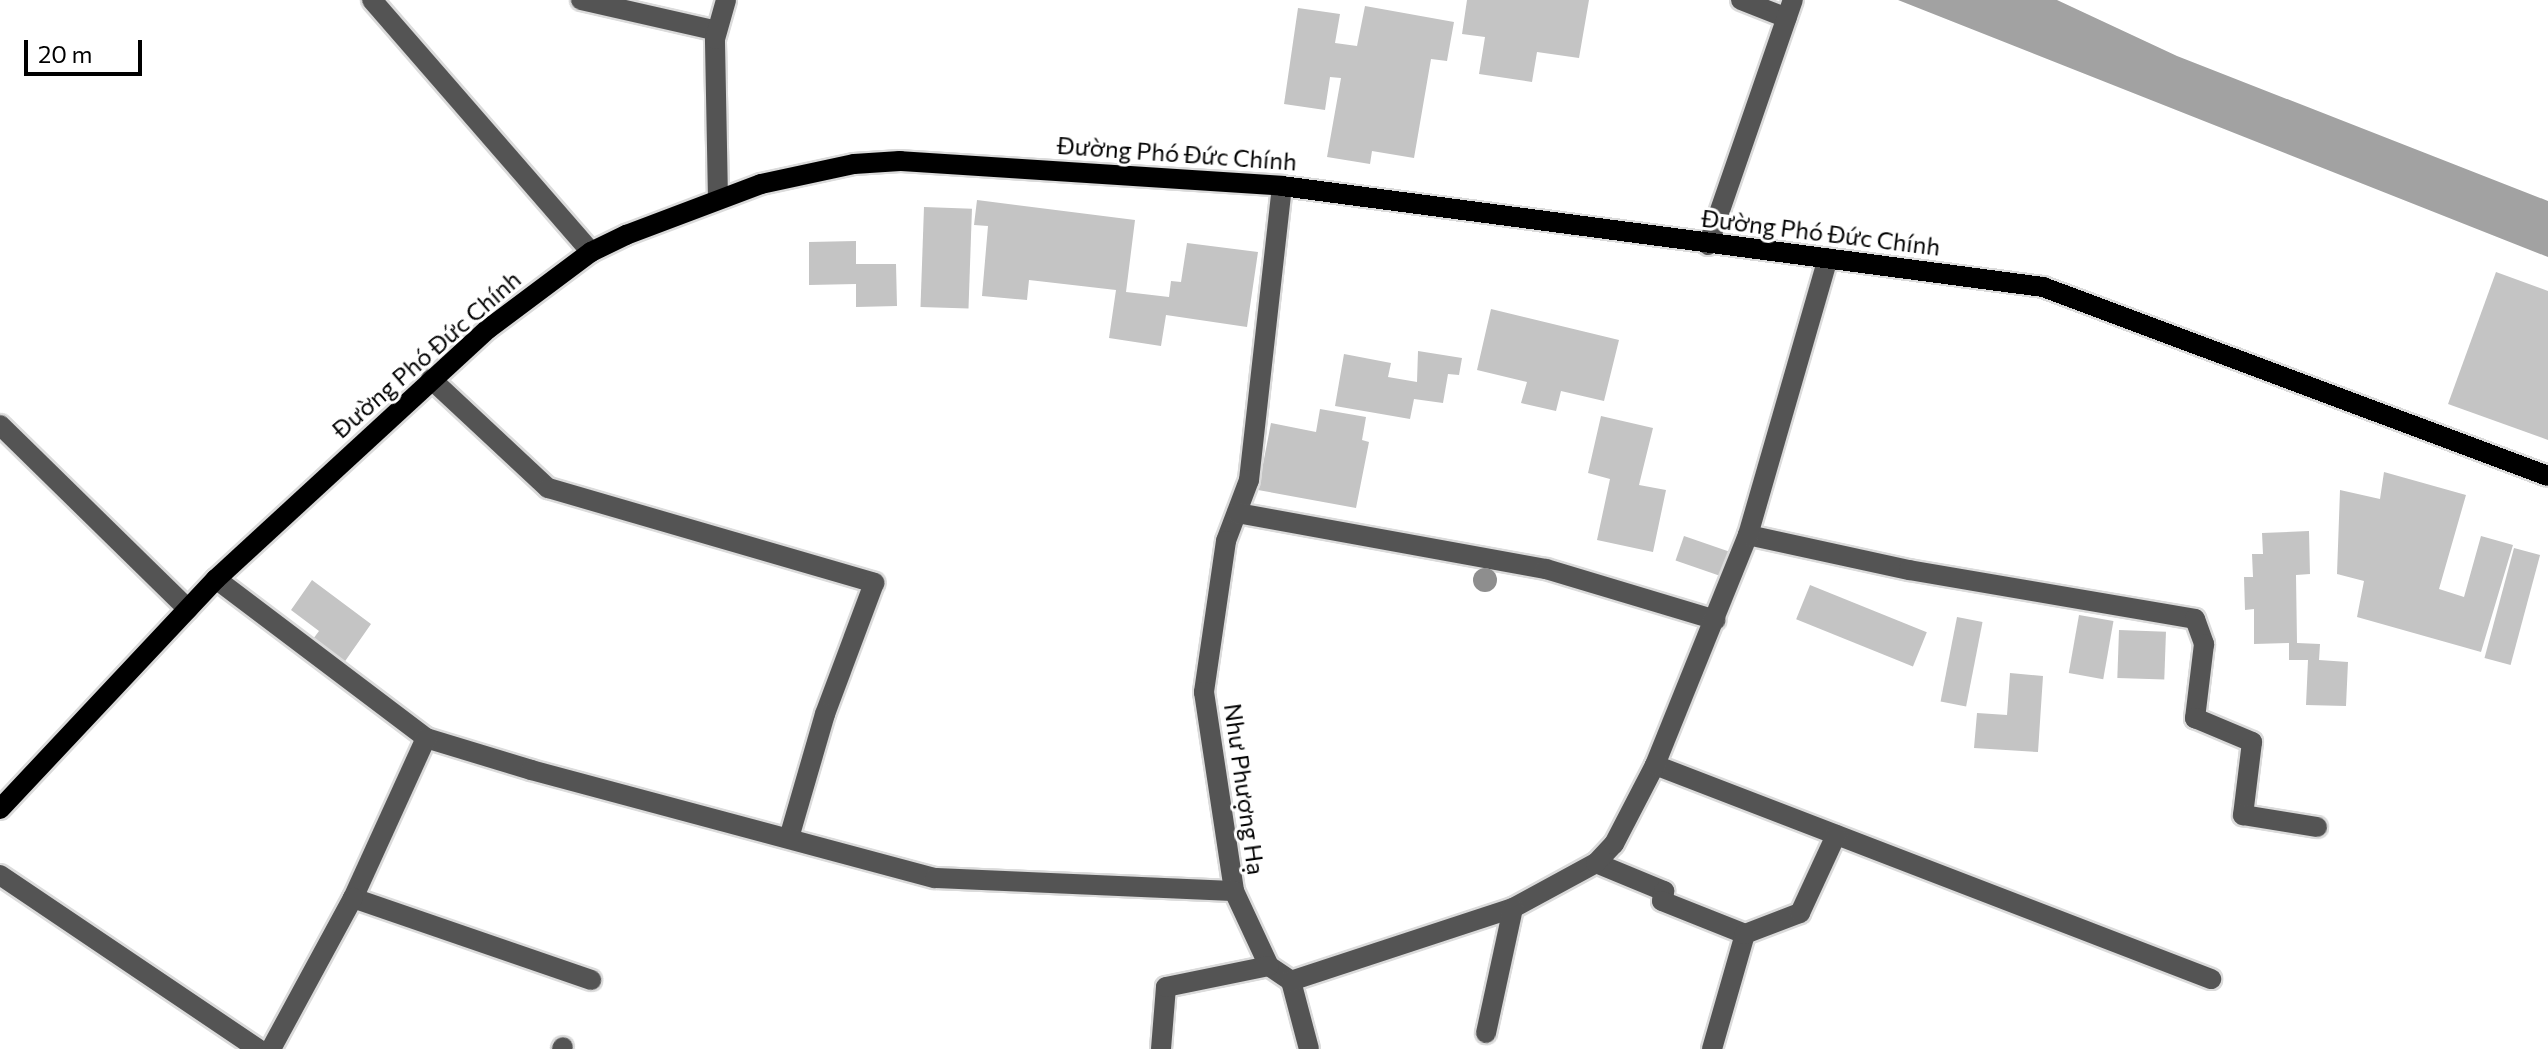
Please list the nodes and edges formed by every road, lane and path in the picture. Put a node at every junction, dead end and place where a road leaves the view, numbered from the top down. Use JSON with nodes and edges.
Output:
{"nodes":[{"id":1,"x":372,"y":0,"type":"edge"},
{"id":2,"x":581,"y":0,"type":"edge"},
{"id":3,"x":726,"y":0,"type":"edge"},
{"id":4,"x":1741,"y":0,"type":"edge"},
{"id":5,"x":1790,"y":9,"type":"edge"},
{"id":6,"x":717,"y":31,"type":"junction"},
{"id":7,"x":1282,"y":186,"type":"junction"},
{"id":8,"x":718,"y":199,"type":"junction"},
{"id":9,"x":1708,"y":245,"type":"junction"},
{"id":10,"x":591,"y":252,"type":"junction"},
{"id":11,"x":1828,"y":258,"type":"junction"},
{"id":12,"x":431,"y":379,"type":"junction"},
{"id":13,"x":0,"y":425,"type":"edge"},
{"id":14,"x":2548,"y":476,"type":"edge"},
{"id":15,"x":1237,"y":513,"type":"junction"},
{"id":16,"x":1748,"y":535,"type":"junction"},
{"id":17,"x":216,"y":579,"type":"junction"},
{"id":18,"x":188,"y":609,"type":"junction"},
{"id":19,"x":1716,"y":620,"type":"junction"},
{"id":20,"x":426,"y":738,"type":"junction"},
{"id":21,"x":1655,"y":765,"type":"junction"},
{"id":22,"x":0,"y":809,"type":"edge"},
{"id":23,"x":2317,"y":827,"type":"dead end"},
{"id":24,"x":1836,"y":835,"type":"junction"},
{"id":25,"x":789,"y":838,"type":"junction"},
{"id":26,"x":1596,"y":863,"type":"junction"},
{"id":27,"x":0,"y":875,"type":"edge"},
{"id":28,"x":1234,"y":891,"type":"junction"},
{"id":29,"x":353,"y":898,"type":"junction"},
{"id":30,"x":1513,"y":908,"type":"junction"},
{"id":31,"x":1745,"y":934,"type":"junction"},
{"id":32,"x":1269,"y":966,"type":"junction"},
{"id":33,"x":2211,"y":979,"type":"dead end"},
{"id":34,"x":591,"y":980,"type":"dead end"},
{"id":35,"x":1291,"y":981,"type":"junction"},
{"id":36,"x":1486,"y":1033,"type":"dead end"},
{"id":37,"x":258,"y":1049,"type":"edge"},
{"id":38,"x":271,"y":1049,"type":"edge"},
{"id":39,"x":1161,"y":1049,"type":"edge"},
{"id":40,"x":1309,"y":1049,"type":"edge"},
{"id":41,"x":1712,"y":1049,"type":"edge"}],
"edges":[{"from":1,"to":10,"type":"street"},
{"from":2,"to":6,"type":"street"},
{"from":3,"to":6,"type":"street"},
{"from":4,"to":5,"type":"street"},
{"from":5,"to":9,"type":"street"},
{"from":6,"to":8,"type":"street"},
{"from":7,"to":8,"type":"main road","name":"Đường Phó Đức Chính"},
{"from":7,"to":9,"type":"main road","name":"Đường Phó Đức Chính"},
{"from":7,"to":15,"type":"street","name":"Như Phượng Hạ"},
{"from":8,"to":10,"type":"main road","name":"Đường Phó Đức Chính"},
{"from":9,"to":11,"type":"main road","name":"Đường Phó Đức Chính"},
{"from":10,"to":12,"type":"main road","name":"Đường Phó Đức Chính"},
{"from":11,"to":14,"type":"main road","name":"Đường Phó Đức Chính"},
{"from":11,"to":16,"type":"street"},
{"from":12,"to":17,"type":"main road","name":"Đường Phó Đức Chính"},
{"from":12,"to":25,"type":"street"},
{"from":13,"to":18,"type":"street"},
{"from":15,"to":19,"type":"street"},
{"from":15,"to":28,"type":"street","name":"Như Phượng Hạ"},
{"from":16,"to":19,"type":"street"},
{"from":16,"to":23,"type":"street"},
{"from":17,"to":18,"type":"main road","name":"Đường Phó Đức Chính"},
{"from":17,"to":20,"type":"street"},
{"from":18,"to":22,"type":"main road","name":"Đường Phó Đức Chính"},
{"from":19,"to":21,"type":"street"},
{"from":20,"to":25,"type":"street"},
{"from":20,"to":29,"type":"street"},
{"from":21,"to":24,"type":"street"},
{"from":21,"to":26,"type":"street"},
{"from":24,"to":31,"type":"street"},
{"from":24,"to":33,"type":"street"},
{"from":25,"to":28,"type":"street"},
{"from":26,"to":30,"type":"street"},
{"from":26,"to":31,"type":"street"},
{"from":27,"to":37,"type":"street"},
{"from":28,"to":32,"type":"street","name":"Như Phượng Hạ"},
{"from":29,"to":34,"type":"street"},
{"from":29,"to":38,"type":"street"},
{"from":30,"to":35,"type":"street"},
{"from":30,"to":36,"type":"street"},
{"from":31,"to":41,"type":"street"},
{"from":32,"to":35,"type":"street"},
{"from":32,"to":39,"type":"street"},
{"from":35,"to":40,"type":"street"}]}
